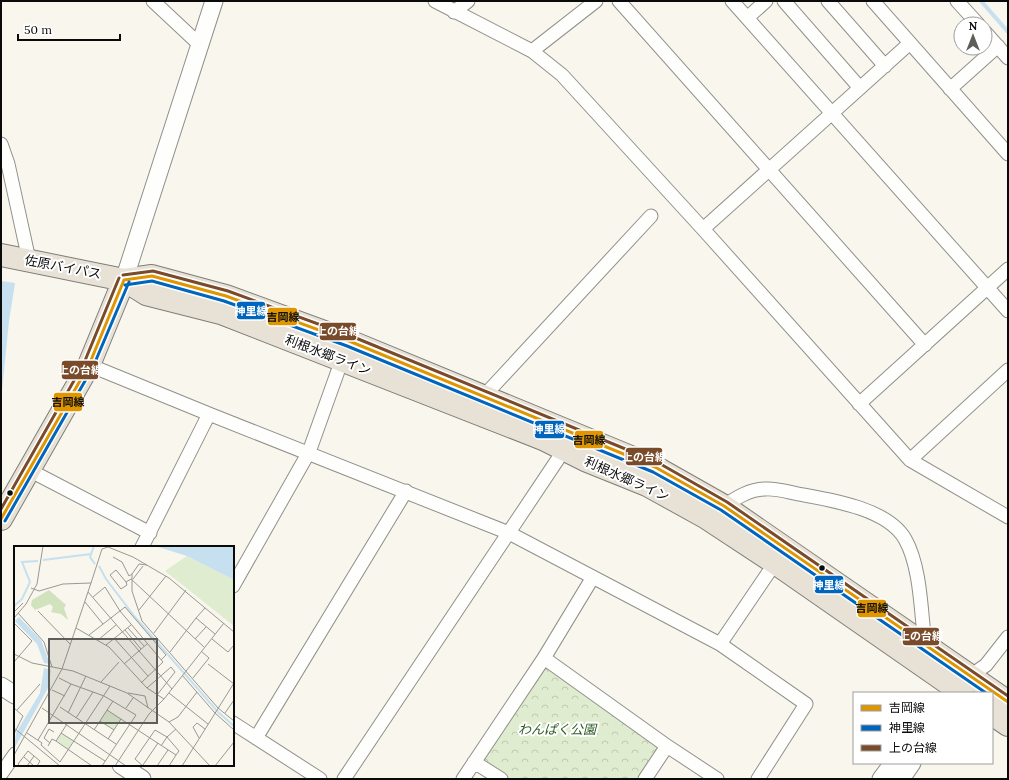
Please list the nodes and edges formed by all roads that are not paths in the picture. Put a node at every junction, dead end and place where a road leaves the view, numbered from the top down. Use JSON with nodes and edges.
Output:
{"nodes":[{"id":1,"x":153,"y":1,"type":"edge"},
{"id":2,"x":214,"y":1,"type":"edge"},
{"id":3,"x":435,"y":1,"type":"edge"},
{"id":4,"x":468,"y":1,"type":"edge"},
{"id":5,"x":596,"y":1,"type":"edge"},
{"id":6,"x":619,"y":1,"type":"edge"},
{"id":7,"x":732,"y":1,"type":"edge"},
{"id":8,"x":766,"y":1,"type":"edge"},
{"id":9,"x":784,"y":1,"type":"edge"},
{"id":10,"x":828,"y":1,"type":"edge"},
{"id":11,"x":873,"y":1,"type":"edge"},
{"id":12,"x":957,"y":1,"type":"edge"},
{"id":13,"x":454,"y":12,"type":"junction"},
{"id":14,"x":971,"y":16,"type":"edge"},
{"id":15,"x":747,"y":18,"type":"junction"},
{"id":16,"x":993,"y":41,"type":"edge"},
{"id":17,"x":910,"y":43,"type":"junction"},
{"id":18,"x":199,"y":44,"type":"junction"},
{"id":19,"x":998,"y":46,"type":"junction"},
{"id":20,"x":532,"y":51,"type":"junction"},
{"id":21,"x":1008,"y":58,"type":"edge"},
{"id":22,"x":885,"y":66,"type":"junction"},
{"id":23,"x":860,"y":88,"type":"junction"},
{"id":24,"x":950,"y":89,"type":"junction"},
{"id":25,"x":832,"y":113,"type":"junction"},
{"id":26,"x":1,"y":144,"type":"edge"},
{"id":27,"x":1008,"y":154,"type":"edge"},
{"id":28,"x":768,"y":171,"type":"junction"},
{"id":29,"x":651,"y":216,"type":"dead end"},
{"id":30,"x":703,"y":229,"type":"junction"},
{"id":31,"x":17,"y":258,"type":"edge"},
{"id":32,"x":1008,"y":269,"type":"edge"},
{"id":33,"x":124,"y":280,"type":"junction"},
{"id":34,"x":987,"y":288,"type":"junction"},
{"id":35,"x":1008,"y":311,"type":"edge"},
{"id":36,"x":925,"y":345,"type":"junction"},
{"id":37,"x":345,"y":350,"type":"junction"},
{"id":38,"x":89,"y":365,"type":"junction"},
{"id":39,"x":1008,"y":370,"type":"edge"},
{"id":40,"x":484,"y":396,"type":"junction"},
{"id":41,"x":859,"y":404,"type":"junction"},
{"id":42,"x":209,"y":414,"type":"junction"},
{"id":43,"x":569,"y":442,"type":"junction"},
{"id":44,"x":309,"y":452,"type":"junction"},
{"id":45,"x":910,"y":460,"type":"junction"},
{"id":46,"x":29,"y":470,"type":"junction"},
{"id":47,"x":406,"y":491,"type":"junction"},
{"id":48,"x":724,"y":506,"type":"junction"},
{"id":49,"x":1008,"y":518,"type":"edge"},
{"id":50,"x":1,"y":519,"type":"edge"},
{"id":51,"x":150,"y":533,"type":"junction"},
{"id":52,"x":509,"y":533,"type":"junction"},
{"id":53,"x":143,"y":546,"type":"edge"},
{"id":54,"x":780,"y":555,"type":"junction"},
{"id":55,"x":593,"y":577,"type":"junction"},
{"id":56,"x":234,"y":584,"type":"edge"},
{"id":57,"x":1008,"y":636,"type":"edge"},
{"id":58,"x":720,"y":644,"type":"junction"},
{"id":59,"x":925,"y":645,"type":"junction"},
{"id":60,"x":544,"y":658,"type":"junction"},
{"id":61,"x":1,"y":686,"type":"edge"},
{"id":62,"x":957,"y":689,"type":"edge"},
{"id":63,"x":969,"y":692,"type":"edge"},
{"id":64,"x":14,"y":694,"type":"edge"},
{"id":65,"x":993,"y":698,"type":"edge"},
{"id":66,"x":1008,"y":702,"type":"edge"},
{"id":67,"x":993,"y":715,"type":"edge"},
{"id":68,"x":234,"y":724,"type":"edge"},
{"id":69,"x":1008,"y":725,"type":"edge"},
{"id":70,"x":256,"y":738,"type":"junction"},
{"id":71,"x":667,"y":746,"type":"junction"},
{"id":72,"x":14,"y":755,"type":"edge"},
{"id":73,"x":474,"y":762,"type":"junction"},
{"id":74,"x":891,"y":764,"type":"edge"},
{"id":75,"x":911,"y":764,"type":"edge"},
{"id":76,"x":122,"y":766,"type":"edge"},
{"id":77,"x":1,"y":774,"type":"edge"},
{"id":78,"x":142,"y":779,"type":"edge"},
{"id":79,"x":320,"y":779,"type":"edge"},
{"id":80,"x":344,"y":779,"type":"edge"},
{"id":81,"x":463,"y":779,"type":"edge"},
{"id":82,"x":500,"y":779,"type":"edge"},
{"id":83,"x":645,"y":779,"type":"edge"},
{"id":84,"x":717,"y":779,"type":"edge"},
{"id":85,"x":758,"y":779,"type":"edge"},
{"id":86,"x":881,"y":779,"type":"edge"},
{"id":87,"x":901,"y":779,"type":"edge"}],
"edges":[{"from":1,"to":18,"type":"street"},
{"from":2,"to":18,"type":"street"},
{"from":3,"to":13,"type":"street"},
{"from":4,"to":13,"type":"street"},
{"from":5,"to":20,"type":"street"},
{"from":6,"to":28,"type":"street"},
{"from":7,"to":15,"type":"street"},
{"from":8,"to":15,"type":"street"},
{"from":9,"to":23,"type":"street"},
{"from":10,"to":22,"type":"street"},
{"from":11,"to":17,"type":"street"},
{"from":12,"to":14,"type":"street"},
{"from":13,"to":20,"type":"street"},
{"from":15,"to":25,"type":"street"},
{"from":16,"to":19,"type":"street"},
{"from":17,"to":22,"type":"street"},
{"from":17,"to":24,"type":"street"},
{"from":18,"to":33,"type":"street"},
{"from":19,"to":21,"type":"street"},
{"from":19,"to":24,"type":"street"},
{"from":20,"to":30,"type":"street"},
{"from":22,"to":23,"type":"street"},
{"from":23,"to":25,"type":"street"},
{"from":24,"to":27,"type":"street"},
{"from":25,"to":28,"type":"street"},
{"from":25,"to":34,"type":"street"},
{"from":26,"to":31,"type":"street"},
{"from":28,"to":30,"type":"street"},
{"from":28,"to":36,"type":"street"},
{"from":29,"to":40,"type":"street"},
{"from":30,"to":41,"type":"street"},
{"from":31,"to":33,"type":"highway","name":"佐原バイパス"},
{"from":32,"to":34,"type":"street"},
{"from":33,"to":37,"type":"highway","name":"利根水郷ライン"},
{"from":33,"to":38,"type":"highway"},
{"from":34,"to":35,"type":"street"},
{"from":34,"to":36,"type":"street"},
{"from":36,"to":41,"type":"street"},
{"from":37,"to":40,"type":"highway","name":"利根水郷ライン"},
{"from":37,"to":43,"type":"highway","name":"利根水郷ライン"},
{"from":37,"to":44,"type":"street"},
{"from":38,"to":42,"type":"street"},
{"from":38,"to":46,"type":"highway"},
{"from":39,"to":45,"type":"street"},
{"from":40,"to":43,"type":"highway","name":"利根水郷ライン"},
{"from":41,"to":45,"type":"street"},
{"from":42,"to":44,"type":"street"},
{"from":42,"to":51,"type":"street"},
{"from":43,"to":48,"type":"highway","name":"利根水郷ライン"},
{"from":43,"to":52,"type":"street"},
{"from":43,"to":54,"type":"highway","name":"利根水郷ライン"},
{"from":44,"to":47,"type":"street"},
{"from":44,"to":56,"type":"street"},
{"from":45,"to":49,"type":"street"},
{"from":46,"to":50,"type":"highway"},
{"from":46,"to":51,"type":"street"},
{"from":47,"to":52,"type":"street"},
{"from":47,"to":70,"type":"street"},
{"from":48,"to":54,"type":"highway","name":"利根水郷ライン"},
{"from":48,"to":59,"type":"street"},
{"from":51,"to":53,"type":"street"},
{"from":52,"to":55,"type":"street"},
{"from":52,"to":80,"type":"street"},
{"from":54,"to":58,"type":"street"},
{"from":54,"to":59,"type":"highway","name":"利根水郷ライン"},
{"from":54,"to":62,"type":"highway","name":"利根水郷ライン"},
{"from":55,"to":58,"type":"street"},
{"from":55,"to":60,"type":"street"},
{"from":57,"to":62,"type":"street"},
{"from":58,"to":85,"type":"street"},
{"from":59,"to":62,"type":"highway","name":"利根水郷ライン"},
{"from":60,"to":71,"type":"street"},
{"from":60,"to":73,"type":"street"},
{"from":61,"to":64,"type":"street"},
{"from":62,"to":63,"type":"highway","name":"利根水郷ライン"},
{"from":65,"to":66,"type":"highway","name":"利根水郷ライン"},
{"from":67,"to":69,"type":"highway"},
{"from":68,"to":70,"type":"street"},
{"from":70,"to":79,"type":"street"},
{"from":71,"to":83,"type":"street"},
{"from":71,"to":84,"type":"street"},
{"from":72,"to":77,"type":"street"},
{"from":73,"to":81,"type":"street"},
{"from":73,"to":82,"type":"street"},
{"from":74,"to":86,"type":"street"},
{"from":75,"to":87,"type":"street"},
{"from":76,"to":78,"type":"street"}]}
